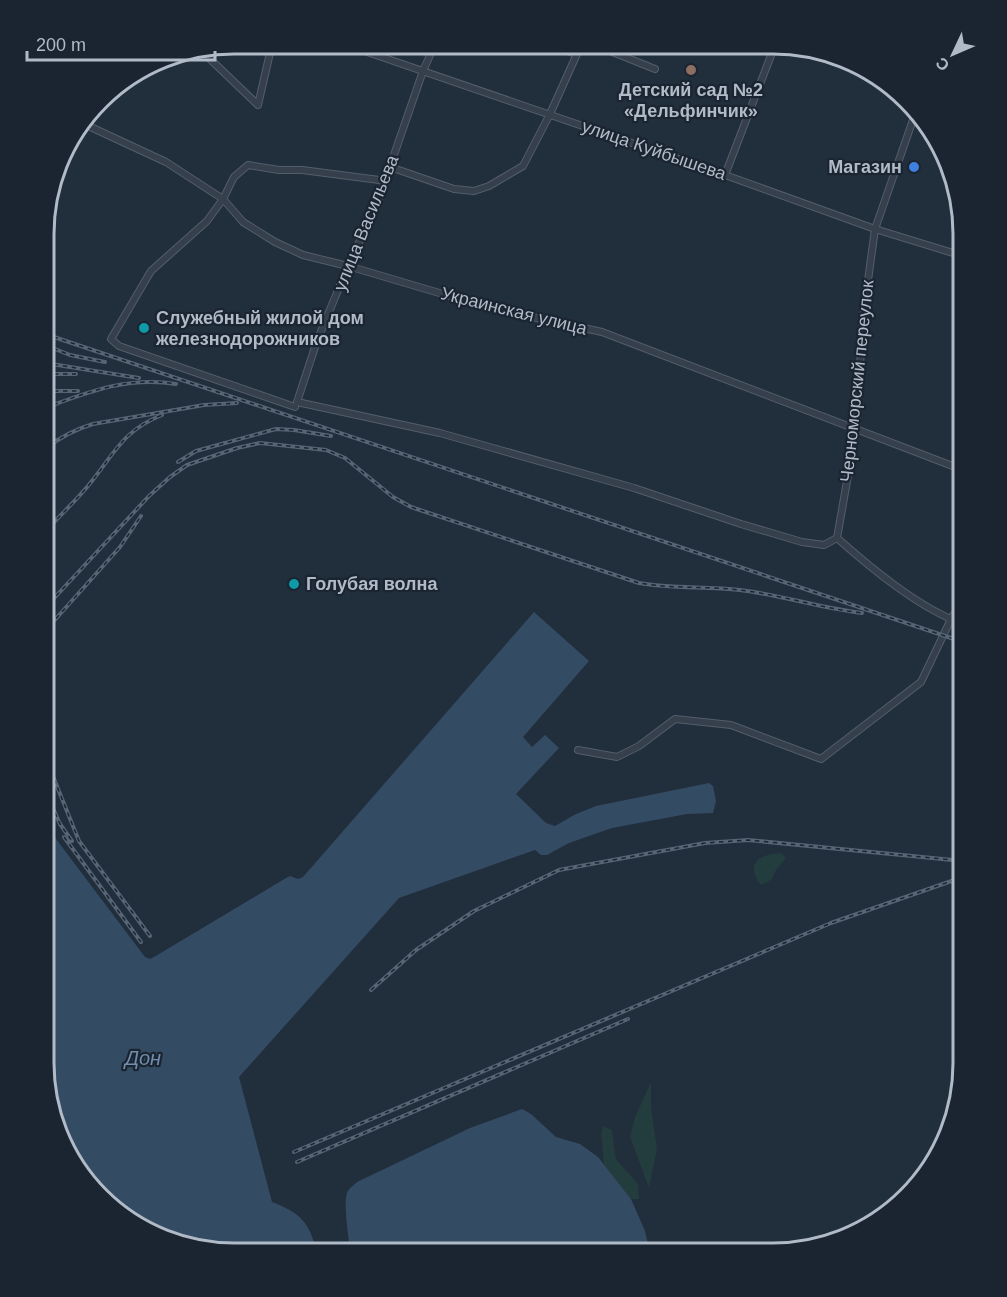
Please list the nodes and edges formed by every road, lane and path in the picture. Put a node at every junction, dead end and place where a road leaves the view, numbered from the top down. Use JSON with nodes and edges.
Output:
{"nodes":[{"id":1,"x":270,"y":54,"type":"edge"},
{"id":2,"x":373,"y":54,"type":"edge"},
{"id":3,"x":431,"y":54,"type":"edge"},
{"id":4,"x":577,"y":54,"type":"edge"},
{"id":5,"x":618,"y":54,"type":"edge"},
{"id":6,"x":772,"y":54,"type":"edge"},
{"id":7,"x":209,"y":56,"type":"edge"},
{"id":8,"x":655,"y":69,"type":"dead end"},
{"id":9,"x":423,"y":71,"type":"junction"},
{"id":10,"x":550,"y":114,"type":"junction"},
{"id":11,"x":913,"y":121,"type":"edge"},
{"id":12,"x":90,"y":127,"type":"edge"},
{"id":13,"x":390,"y":167,"type":"junction"},
{"id":14,"x":725,"y":175,"type":"junction"},
{"id":15,"x":387,"y":181,"type":"junction"},
{"id":16,"x":223,"y":199,"type":"junction"},
{"id":17,"x":874,"y":230,"type":"junction"},
{"id":18,"x":953,"y":253,"type":"edge"},
{"id":19,"x":348,"y":266,"type":"junction"},
{"id":20,"x":296,"y":404,"type":"junction"},
{"id":21,"x":856,"y":430,"type":"junction"},
{"id":22,"x":953,"y":466,"type":"edge"},
{"id":23,"x":837,"y":538,"type":"junction"},
{"id":24,"x":953,"y":616,"type":"edge"},
{"id":25,"x":951,"y":619,"type":"junction"},
{"id":26,"x":578,"y":750,"type":"dead end"}],
"edges":[{"from":1,"to":7,"type":"street"},
{"from":2,"to":9,"type":"street","name":"улица Куйбышева"},
{"from":3,"to":9,"type":"street","name":"улица Васильева"},
{"from":4,"to":10,"type":"street"},
{"from":5,"to":8,"type":"street"},
{"from":6,"to":14,"type":"street"},
{"from":9,"to":10,"type":"street","name":"улица Куйбышева"},
{"from":9,"to":13,"type":"street","name":"улица Васильева"},
{"from":10,"to":13,"type":"street"},
{"from":10,"to":14,"type":"street","name":"улица Куйбышева"},
{"from":11,"to":17,"type":"street","name":"Черноморский переулок"},
{"from":12,"to":16,"type":"street","name":"Украинская улица"},
{"from":13,"to":15,"type":"street","name":"улица Васильева"},
{"from":14,"to":17,"type":"street","name":"улица Куйбышева"},
{"from":15,"to":16,"type":"street"},
{"from":15,"to":19,"type":"street","name":"улица Васильева"},
{"from":16,"to":19,"type":"street","name":"Украинская улица"},
{"from":16,"to":20,"type":"street"},
{"from":17,"to":18,"type":"street","name":"улица Куйбышева"},
{"from":17,"to":21,"type":"street","name":"Черноморский переулок"},
{"from":19,"to":20,"type":"street","name":"улица Васильева"},
{"from":19,"to":21,"type":"street","name":"Украинская улица"},
{"from":20,"to":23,"type":"street"},
{"from":21,"to":22,"type":"street","name":"Украинская улица"},
{"from":21,"to":23,"type":"street","name":"Черноморский переулок"},
{"from":23,"to":25,"type":"street"},
{"from":24,"to":25,"type":"street"},
{"from":25,"to":26,"type":"street"}]}
